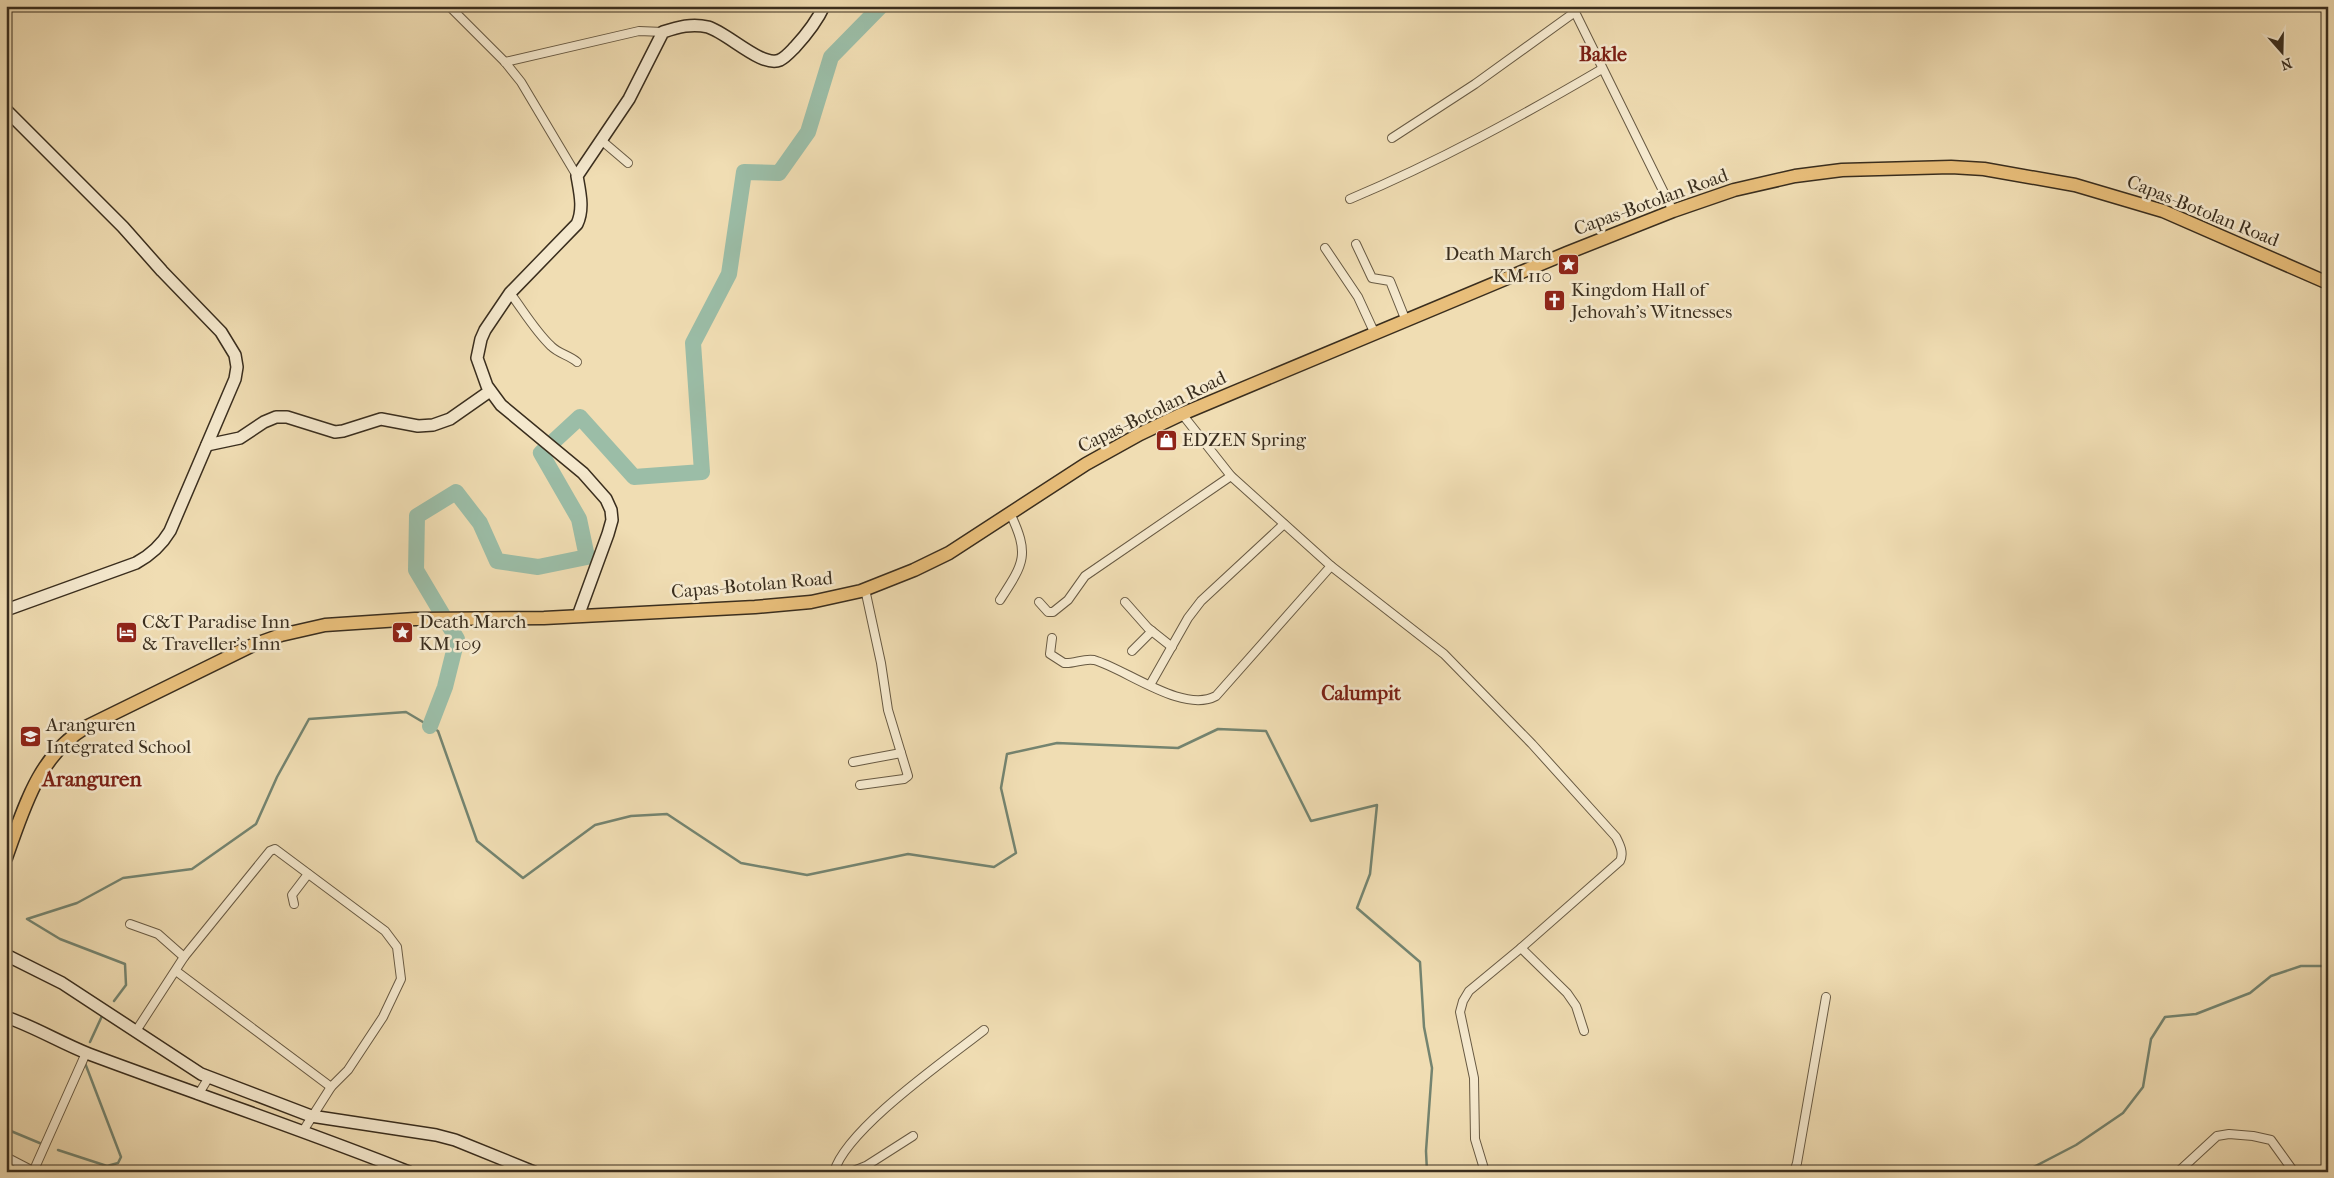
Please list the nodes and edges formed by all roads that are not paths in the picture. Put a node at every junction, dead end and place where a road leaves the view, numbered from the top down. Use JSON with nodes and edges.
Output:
{"nodes":[{"id":1,"x":449,"y":6,"type":"edge"},
{"id":2,"x":821,"y":8,"type":"edge"},
{"id":3,"x":1574,"y":9,"type":"edge"},
{"id":4,"x":663,"y":32,"type":"junction"},
{"id":5,"x":505,"y":62,"type":"junction"},
{"id":6,"x":1602,"y":69,"type":"junction"},
{"id":7,"x":6,"y":110,"type":"edge"},
{"id":8,"x":1392,"y":138,"type":"dead end"},
{"id":9,"x":601,"y":140,"type":"junction"},
{"id":10,"x":628,"y":162,"type":"dead end"},
{"id":11,"x":577,"y":176,"type":"junction"},
{"id":12,"x":1350,"y":199,"type":"dead end"},
{"id":13,"x":1674,"y":211,"type":"junction"},
{"id":14,"x":1356,"y":244,"type":"dead end"},
{"id":15,"x":1325,"y":248,"type":"dead end"},
{"id":16,"x":2328,"y":283,"type":"edge"},
{"id":17,"x":510,"y":293,"type":"junction"},
{"id":18,"x":1406,"y":321,"type":"junction"},
{"id":19,"x":1375,"y":334,"type":"junction"},
{"id":20,"x":577,"y":362,"type":"dead end"},
{"id":21,"x":490,"y":391,"type":"junction"},
{"id":22,"x":1182,"y":414,"type":"junction"},
{"id":23,"x":207,"y":445,"type":"junction"},
{"id":24,"x":1231,"y":476,"type":"junction"},
{"id":25,"x":1010,"y":513,"type":"junction"},
{"id":26,"x":1284,"y":524,"type":"junction"},
{"id":27,"x":1331,"y":566,"type":"junction"},
{"id":28,"x":865,"y":589,"type":"junction"},
{"id":29,"x":1000,"y":600,"type":"dead end"},
{"id":30,"x":1039,"y":602,"type":"dead end"},
{"id":31,"x":1125,"y":602,"type":"dead end"},
{"id":32,"x":6,"y":610,"type":"edge"},
{"id":33,"x":578,"y":616,"type":"junction"},
{"id":34,"x":1152,"y":631,"type":"junction"},
{"id":35,"x":1052,"y":638,"type":"dead end"},
{"id":36,"x":1172,"y":647,"type":"junction"},
{"id":37,"x":1132,"y":651,"type":"dead end"},
{"id":38,"x":1150,"y":686,"type":"junction"},
{"id":39,"x":901,"y":752,"type":"junction"},
{"id":40,"x":853,"y":762,"type":"dead end"},
{"id":41,"x":860,"y":786,"type":"dead end"},
{"id":42,"x":6,"y":858,"type":"edge"},
{"id":43,"x":308,"y":874,"type":"junction"},
{"id":44,"x":294,"y":904,"type":"dead end"},
{"id":45,"x":130,"y":924,"type":"dead end"},
{"id":46,"x":1521,"y":948,"type":"junction"},
{"id":47,"x":6,"y":955,"type":"edge"},
{"id":48,"x":184,"y":957,"type":"junction"},
{"id":49,"x":176,"y":972,"type":"junction"},
{"id":50,"x":1826,"y":997,"type":"dead end"},
{"id":51,"x":6,"y":1017,"type":"edge"},
{"id":52,"x":984,"y":1030,"type":"dead end"},
{"id":53,"x":1584,"y":1031,"type":"dead end"},
{"id":54,"x":136,"y":1032,"type":"junction"},
{"id":55,"x":86,"y":1053,"type":"junction"},
{"id":56,"x":209,"y":1077,"type":"junction"},
{"id":57,"x":331,"y":1087,"type":"junction"},
{"id":58,"x":198,"y":1095,"type":"junction"},
{"id":59,"x":311,"y":1116,"type":"junction"},
{"id":60,"x":303,"y":1131,"type":"junction"},
{"id":61,"x":913,"y":1136,"type":"dead end"},
{"id":62,"x":6,"y":1157,"type":"edge"},
{"id":63,"x":382,"y":1167,"type":"edge"},
{"id":64,"x":33,"y":1171,"type":"edge"},
{"id":65,"x":409,"y":1172,"type":"edge"},
{"id":66,"x":534,"y":1172,"type":"edge"},
{"id":67,"x":834,"y":1172,"type":"edge"},
{"id":68,"x":851,"y":1172,"type":"edge"},
{"id":69,"x":1485,"y":1172,"type":"edge"},
{"id":70,"x":1794,"y":1172,"type":"edge"},
{"id":71,"x":2178,"y":1172,"type":"edge"},
{"id":72,"x":2294,"y":1172,"type":"edge"}],
"edges":[{"from":1,"to":5,"type":"street"},
{"from":2,"to":4,"type":"street"},
{"from":3,"to":6,"type":"street"},
{"from":3,"to":8,"type":"street"},
{"from":4,"to":5,"type":"street"},
{"from":4,"to":9,"type":"street"},
{"from":5,"to":11,"type":"street"},
{"from":6,"to":12,"type":"street"},
{"from":6,"to":13,"type":"street"},
{"from":7,"to":23,"type":"street"},
{"from":9,"to":10,"type":"street"},
{"from":9,"to":11,"type":"street"},
{"from":11,"to":17,"type":"street"},
{"from":13,"to":16,"type":"main road","name":"Capas-Botolan Road"},
{"from":13,"to":18,"type":"main road","name":"Capas-Botolan Road"},
{"from":14,"to":18,"type":"street"},
{"from":15,"to":19,"type":"street"},
{"from":17,"to":20,"type":"street"},
{"from":17,"to":21,"type":"street"},
{"from":18,"to":19,"type":"main road","name":"Capas-Botolan Road"},
{"from":19,"to":22,"type":"main road","name":"Capas-Botolan Road"},
{"from":21,"to":23,"type":"street"},
{"from":21,"to":33,"type":"street"},
{"from":22,"to":24,"type":"street"},
{"from":22,"to":25,"type":"main road","name":"Capas-Botolan Road"},
{"from":23,"to":32,"type":"street"},
{"from":24,"to":26,"type":"street"},
{"from":24,"to":30,"type":"street"},
{"from":25,"to":28,"type":"main road","name":"Capas-Botolan Road"},
{"from":25,"to":29,"type":"street"},
{"from":26,"to":27,"type":"street"},
{"from":26,"to":36,"type":"street"},
{"from":27,"to":38,"type":"street"},
{"from":27,"to":46,"type":"street"},
{"from":28,"to":33,"type":"main road","name":"Capas-Botolan Road"},
{"from":28,"to":39,"type":"street"},
{"from":31,"to":34,"type":"street"},
{"from":33,"to":42,"type":"main road","name":"Capas-Botolan Road"},
{"from":34,"to":36,"type":"street"},
{"from":34,"to":37,"type":"street"},
{"from":35,"to":38,"type":"street"},
{"from":36,"to":38,"type":"street"},
{"from":39,"to":40,"type":"street"},
{"from":39,"to":41,"type":"street"},
{"from":43,"to":44,"type":"street"},
{"from":43,"to":48,"type":"street"},
{"from":43,"to":57,"type":"street"},
{"from":45,"to":48,"type":"street"},
{"from":46,"to":53,"type":"street"},
{"from":46,"to":69,"type":"street"},
{"from":47,"to":54,"type":"street"},
{"from":48,"to":49,"type":"street"},
{"from":49,"to":54,"type":"street"},
{"from":49,"to":57,"type":"street"},
{"from":50,"to":70,"type":"street"},
{"from":51,"to":55,"type":"street"},
{"from":52,"to":67,"type":"street"},
{"from":54,"to":56,"type":"street"},
{"from":55,"to":58,"type":"street"},
{"from":55,"to":64,"type":"street"},
{"from":56,"to":58,"type":"street"},
{"from":56,"to":59,"type":"street"},
{"from":57,"to":59,"type":"street"},
{"from":58,"to":60,"type":"street"},
{"from":59,"to":60,"type":"street"},
{"from":59,"to":66,"type":"street"},
{"from":60,"to":63,"type":"street"},
{"from":61,"to":68,"type":"street"},
{"from":62,"to":64,"type":"street"},
{"from":63,"to":65,"type":"street"},
{"from":71,"to":72,"type":"street"}]}
